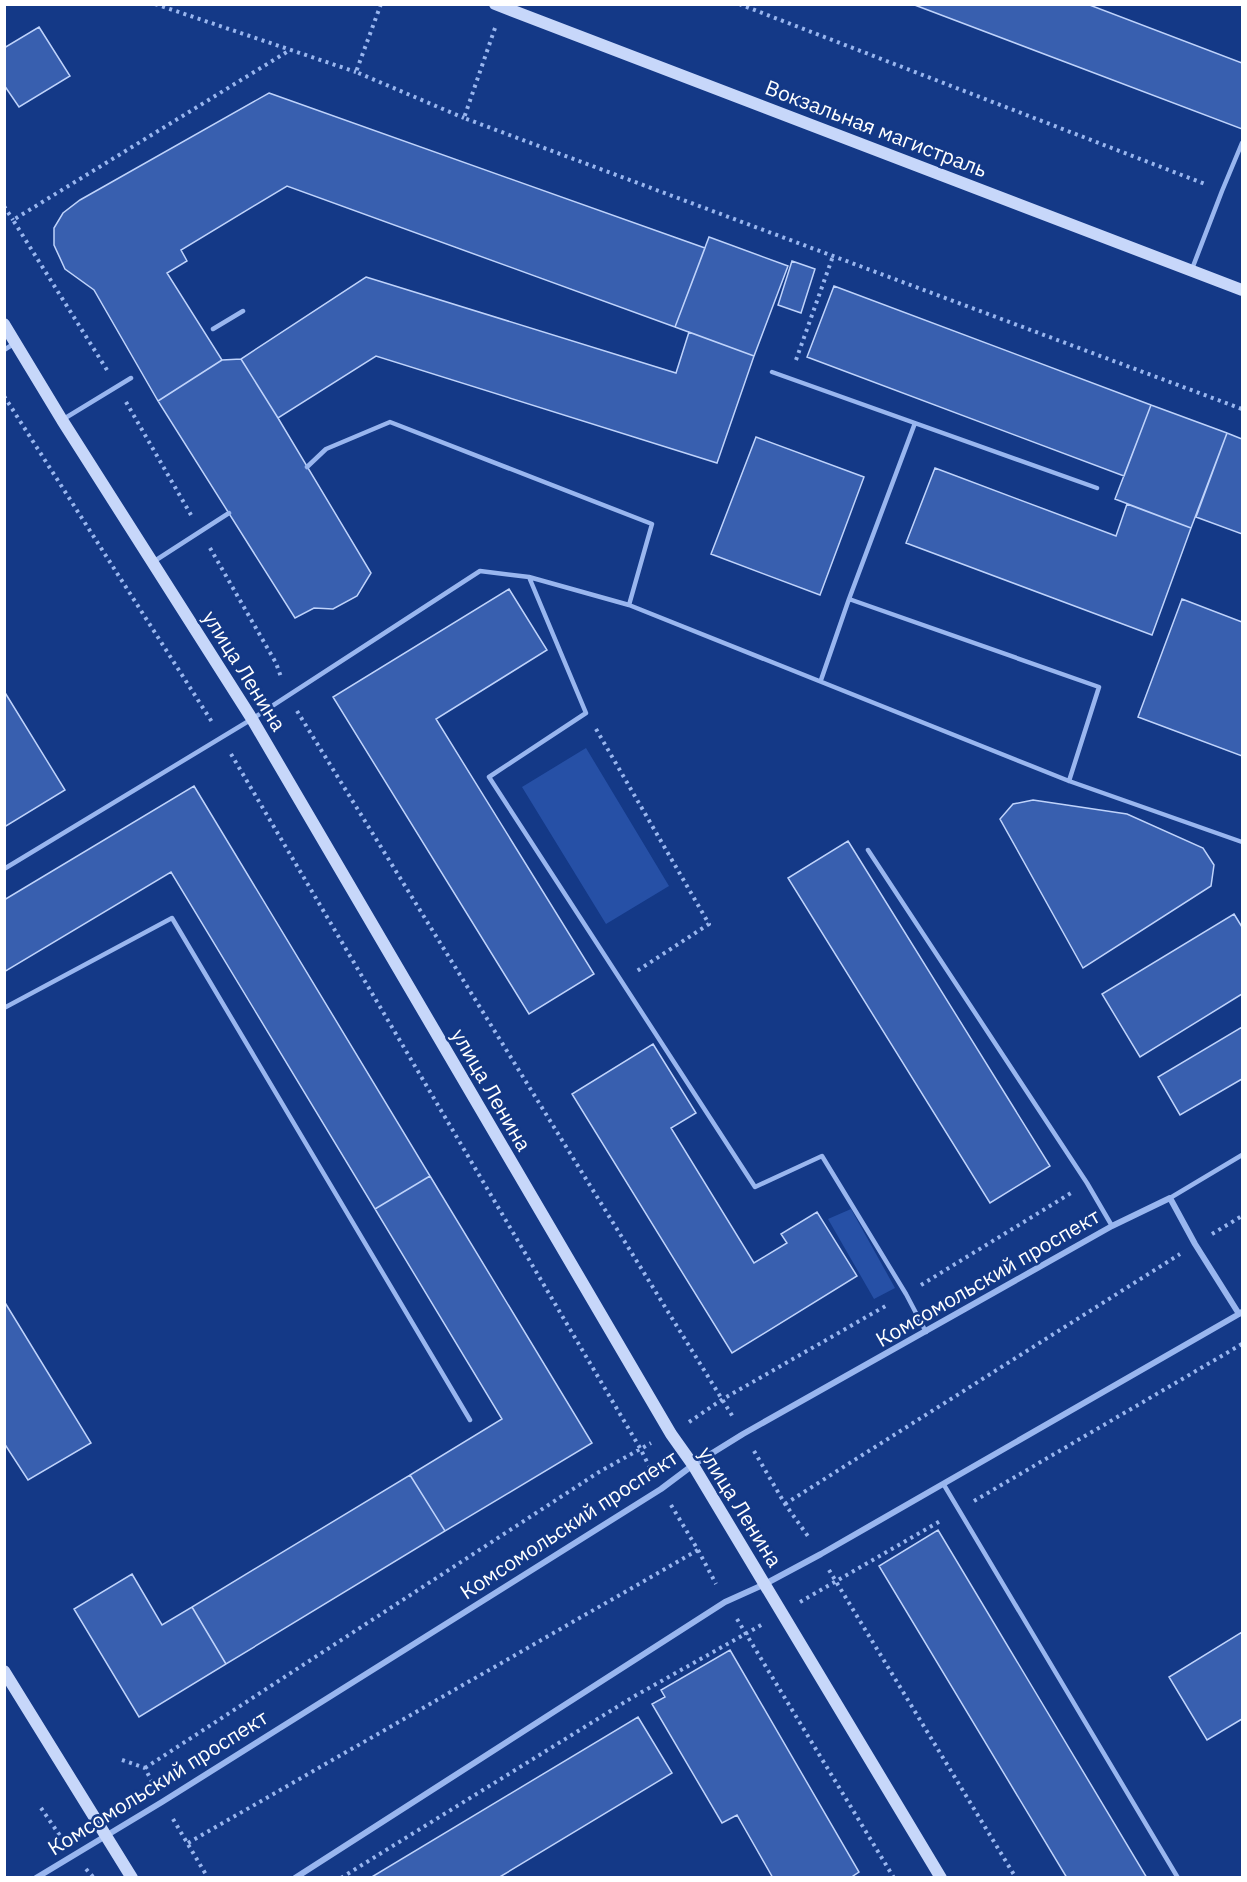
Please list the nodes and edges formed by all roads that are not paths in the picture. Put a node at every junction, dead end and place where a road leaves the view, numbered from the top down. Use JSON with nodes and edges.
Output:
{"nodes":[{"id":1,"x":499,"y":6,"type":"edge"},
{"id":2,"x":1242,"y":143,"type":"edge"},
{"id":3,"x":1191,"y":271,"type":"junction"},
{"id":4,"x":1242,"y":290,"type":"edge"},
{"id":5,"x":243,"y":311,"type":"dead end"},
{"id":6,"x":4,"y":324,"type":"edge"},
{"id":7,"x":213,"y":329,"type":"dead end"},
{"id":8,"x":10,"y":347,"type":"edge"},
{"id":9,"x":771,"y":372,"type":"dead end"},
{"id":10,"x":131,"y":378,"type":"dead end"},
{"id":11,"x":62,"y":420,"type":"junction"},
{"id":12,"x":915,"y":423,"type":"junction"},
{"id":13,"x":307,"y":466,"type":"dead end"},
{"id":14,"x":1097,"y":488,"type":"dead end"},
{"id":15,"x":229,"y":513,"type":"dead end"},
{"id":16,"x":152,"y":562,"type":"junction"},
{"id":17,"x":529,"y":577,"type":"junction"},
{"id":18,"x":849,"y":598,"type":"junction"},
{"id":19,"x":629,"y":605,"type":"junction"},
{"id":20,"x":821,"y":680,"type":"junction"},
{"id":21,"x":252,"y":719,"type":"junction"},
{"id":22,"x":1069,"y":781,"type":"junction"},
{"id":23,"x":1242,"y":842,"type":"edge"},
{"id":24,"x":868,"y":850,"type":"dead end"},
{"id":25,"x":4,"y":869,"type":"edge"},
{"id":26,"x":4,"y":1008,"type":"edge"},
{"id":27,"x":1242,"y":1155,"type":"edge"},
{"id":28,"x":1170,"y":1198,"type":"junction"},
{"id":29,"x":1112,"y":1226,"type":"junction"},
{"id":30,"x":1241,"y":1313,"type":"edge"},
{"id":31,"x":926,"y":1332,"type":"junction"},
{"id":32,"x":470,"y":1420,"type":"dead end"},
{"id":33,"x":693,"y":1465,"type":"junction"},
{"id":34,"x":944,"y":1485,"type":"junction"},
{"id":35,"x":765,"y":1584,"type":"junction"},
{"id":36,"x":4,"y":1671,"type":"edge"},
{"id":37,"x":106,"y":1835,"type":"junction"},
{"id":38,"x":36,"y":1878,"type":"edge"},
{"id":39,"x":132,"y":1878,"type":"edge"},
{"id":40,"x":295,"y":1878,"type":"edge"},
{"id":41,"x":941,"y":1878,"type":"edge"},
{"id":42,"x":1178,"y":1878,"type":"edge"}],
"edges":[{"from":1,"to":3,"type":"street","name":"Вокзальная магистраль"},
{"from":2,"to":3,"type":"lane"},
{"from":3,"to":4,"type":"street","name":"Вокзальная магистраль"},
{"from":5,"to":7,"type":"lane"},
{"from":6,"to":8,"type":"street","name":"улица Ленина"},
{"from":8,"to":11,"type":"street","name":"улица Ленина"},
{"from":9,"to":12,"type":"lane"},
{"from":10,"to":11,"type":"lane"},
{"from":11,"to":16,"type":"street","name":"улица Ленина"},
{"from":12,"to":14,"type":"lane"},
{"from":12,"to":18,"type":"lane"},
{"from":13,"to":19,"type":"lane"},
{"from":15,"to":16,"type":"lane"},
{"from":16,"to":21,"type":"street","name":"улица Ленина"},
{"from":17,"to":19,"type":"lane"},
{"from":17,"to":21,"type":"lane"},
{"from":17,"to":31,"type":"lane"},
{"from":18,"to":20,"type":"lane"},
{"from":18,"to":22,"type":"lane"},
{"from":19,"to":20,"type":"lane"},
{"from":20,"to":22,"type":"lane"},
{"from":21,"to":25,"type":"lane"},
{"from":21,"to":33,"type":"street","name":"улица Ленина"},
{"from":22,"to":23,"type":"lane"},
{"from":24,"to":29,"type":"lane"},
{"from":26,"to":32,"type":"lane"},
{"from":27,"to":28,"type":"lane"},
{"from":28,"to":29,"type":"street","name":"Комсомольский проспект"},
{"from":28,"to":30,"type":"street"},
{"from":29,"to":31,"type":"street","name":"Комсомольский проспект"},
{"from":30,"to":34,"type":"street"},
{"from":31,"to":33,"type":"street","name":"Комсомольский проспект"},
{"from":33,"to":35,"type":"street","name":"улица Ленина"},
{"from":33,"to":37,"type":"street","name":"Комсомольский проспект"},
{"from":34,"to":35,"type":"street"},
{"from":34,"to":42,"type":"lane"},
{"from":35,"to":40,"type":"street"},
{"from":35,"to":41,"type":"street","name":"улица Ленина"},
{"from":36,"to":37,"type":"street"},
{"from":37,"to":38,"type":"street","name":"Комсомольский проспект"},
{"from":37,"to":39,"type":"street"}]}
